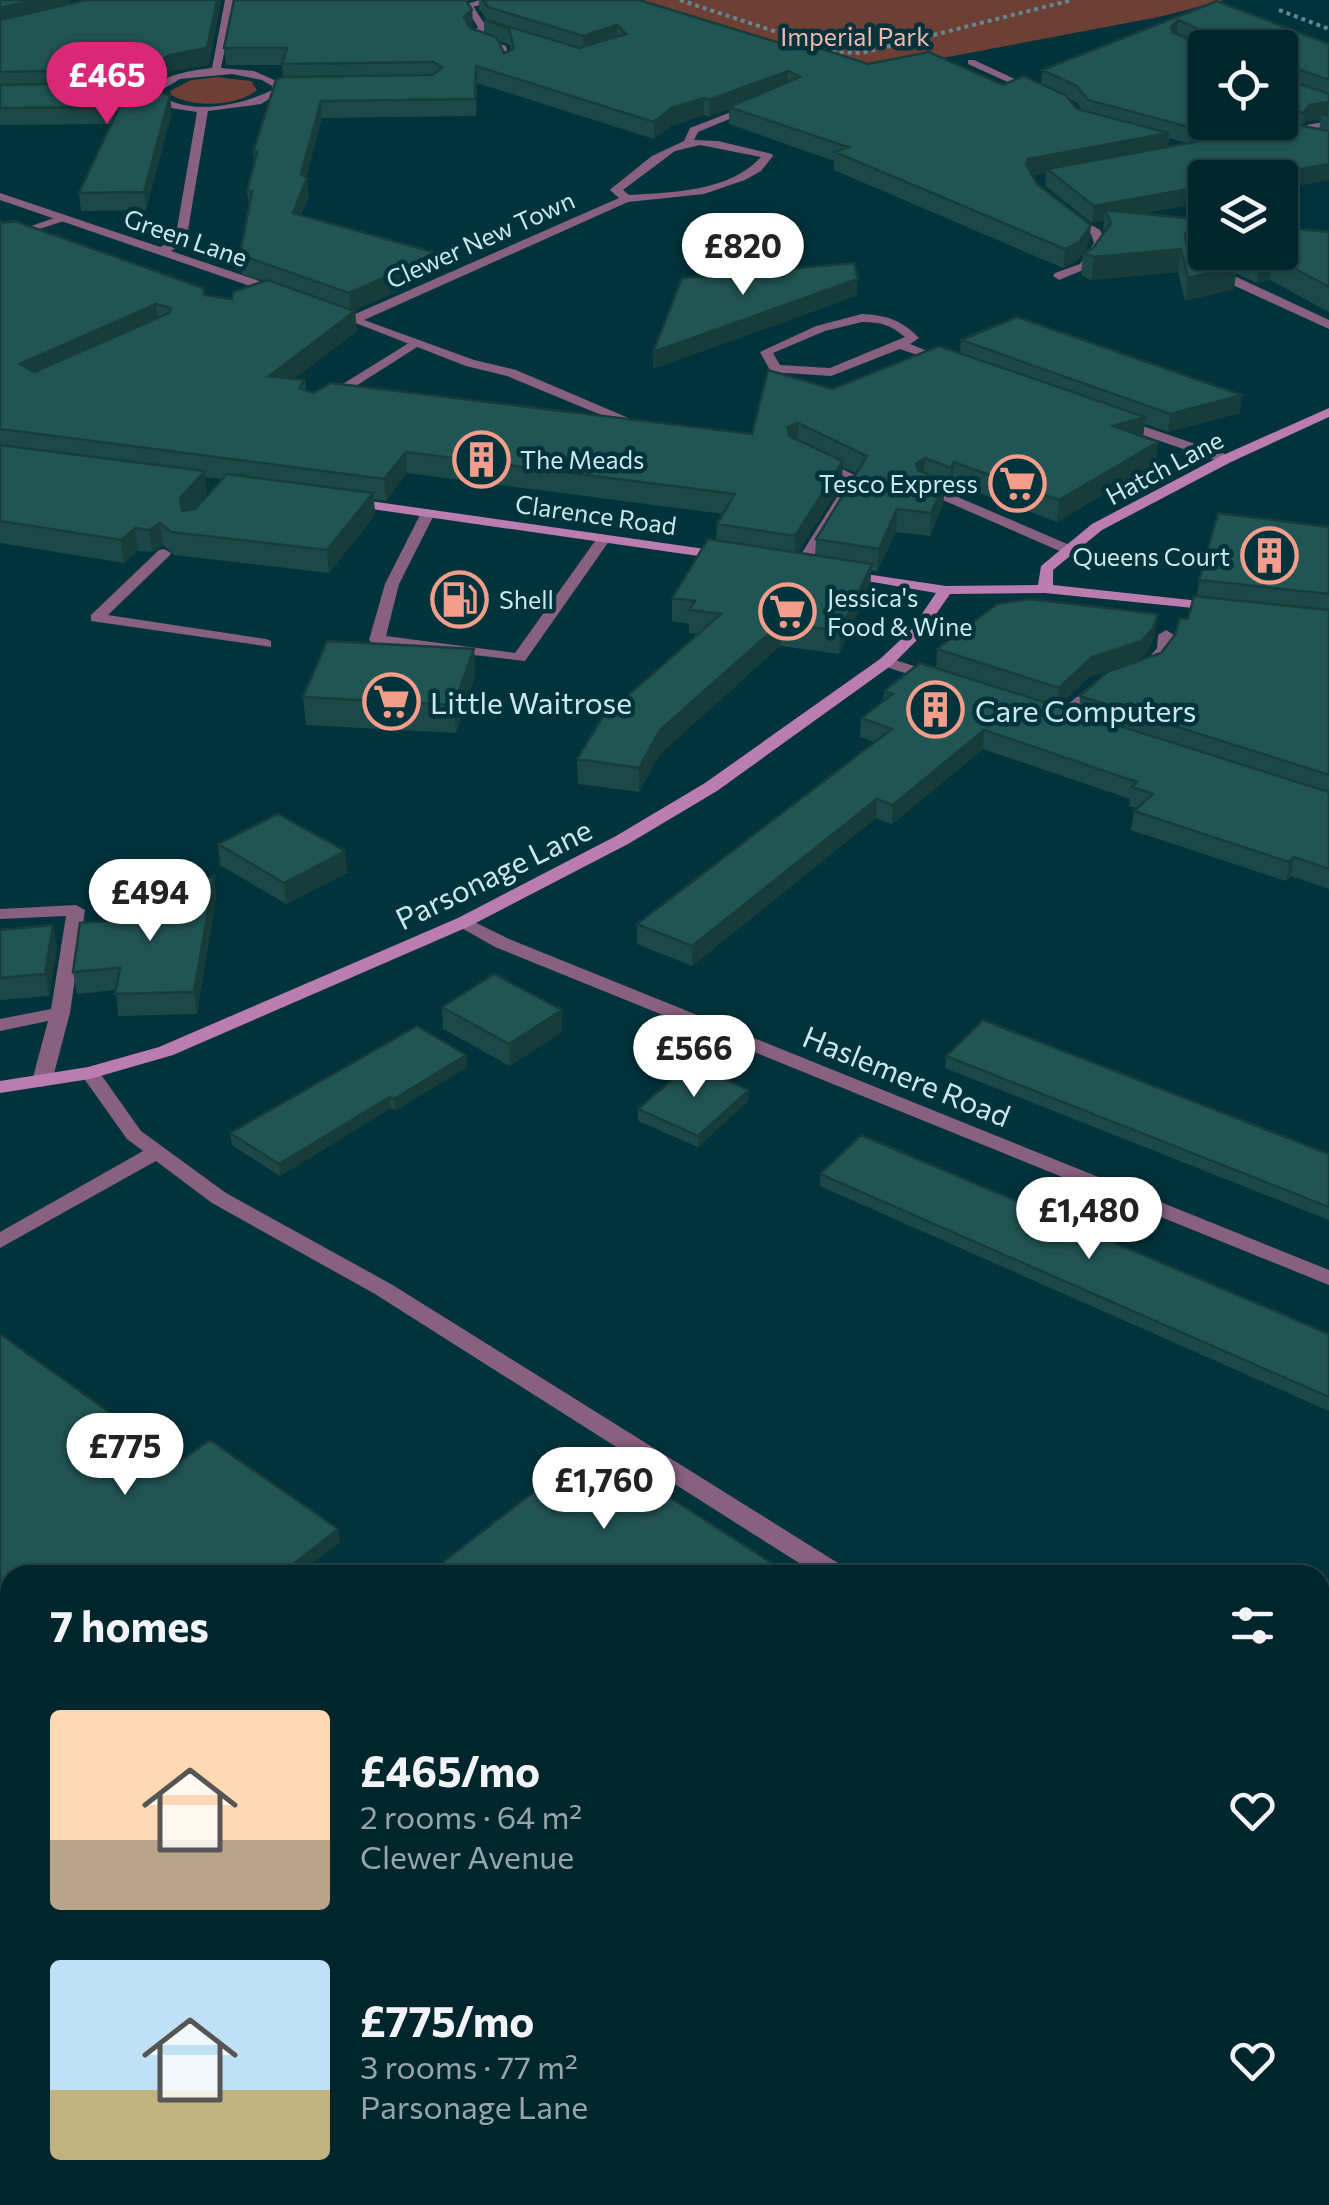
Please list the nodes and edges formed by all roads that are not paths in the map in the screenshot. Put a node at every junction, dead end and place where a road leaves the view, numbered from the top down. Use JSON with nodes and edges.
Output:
{"nodes":[{"id":1,"x":230,"y":0,"type":"edge"},
{"id":2,"x":454,"y":0,"type":"edge"},
{"id":3,"x":495,"y":0,"type":"edge"},
{"id":4,"x":468,"y":5,"type":"junction"},
{"id":5,"x":483,"y":28,"type":"junction"},
{"id":6,"x":516,"y":38,"type":"edge"},
{"id":7,"x":971,"y":62,"type":"dead end"},
{"id":8,"x":508,"y":64,"type":"edge"},
{"id":9,"x":216,"y":72,"type":"junction"},
{"id":10,"x":277,"y":87,"type":"junction"},
{"id":11,"x":296,"y":87,"type":"edge"},
{"id":12,"x":133,"y":92,"type":"edge"},
{"id":13,"x":152,"y":92,"type":"junction"},
{"id":14,"x":1054,"y":99,"type":"edge"},
{"id":15,"x":758,"y":106,"type":"edge"},
{"id":16,"x":203,"y":109,"type":"junction"},
{"id":17,"x":1329,"y":124,"type":"edge"},
{"id":18,"x":1298,"y":135,"type":"edge"},
{"id":19,"x":1308,"y":136,"type":"junction"},
{"id":20,"x":689,"y":140,"type":"junction"},
{"id":21,"x":1324,"y":140,"type":"edge"},
{"id":22,"x":0,"y":196,"type":"edge"},
{"id":23,"x":626,"y":199,"type":"junction"},
{"id":24,"x":1052,"y":204,"type":"edge"},
{"id":25,"x":63,"y":218,"type":"junction"},
{"id":26,"x":8,"y":236,"type":"edge"},
{"id":27,"x":160,"y":252,"type":"junction"},
{"id":28,"x":1211,"y":270,"type":"edge"},
{"id":29,"x":1059,"y":276,"type":"edge"},
{"id":30,"x":272,"y":290,"type":"junction"},
{"id":31,"x":289,"y":296,"type":"edge"},
{"id":32,"x":243,"y":300,"type":"edge"},
{"id":33,"x":337,"y":314,"type":"edge"},
{"id":34,"x":353,"y":320,"type":"junction"},
{"id":35,"x":1329,"y":324,"type":"edge"},
{"id":36,"x":416,"y":344,"type":"junction"},
{"id":37,"x":900,"y":346,"type":"junction"},
{"id":38,"x":954,"y":364,"type":"edge"},
{"id":39,"x":311,"y":407,"type":"edge"},
{"id":40,"x":1329,"y":412,"type":"edge"},
{"id":41,"x":1099,"y":415,"type":"edge"},
{"id":42,"x":660,"y":434,"type":"edge"},
{"id":43,"x":811,"y":459,"type":"edge"},
{"id":44,"x":1226,"y":460,"type":"junction"},
{"id":45,"x":925,"y":487,"type":"edge"},
{"id":46,"x":337,"y":500,"type":"edge"},
{"id":47,"x":428,"y":513,"type":"junction"},
{"id":48,"x":605,"y":537,"type":"junction"},
{"id":49,"x":1067,"y":549,"type":"junction"},
{"id":50,"x":164,"y":553,"type":"edge"},
{"id":51,"x":736,"y":557,"type":"edge"},
{"id":52,"x":817,"y":570,"type":"edge"},
{"id":53,"x":834,"y":572,"type":"edge"},
{"id":54,"x":1045,"y":589,"type":"junction"},
{"id":55,"x":946,"y":590,"type":"junction"},
{"id":56,"x":1236,"y":610,"type":"edge"},
{"id":57,"x":1166,"y":635,"type":"dead end"},
{"id":58,"x":266,"y":644,"type":"dead end"},
{"id":59,"x":886,"y":662,"type":"junction"},
{"id":60,"x":1134,"y":673,"type":"edge"},
{"id":61,"x":1116,"y":678,"type":"edge"},
{"id":62,"x":949,"y":682,"type":"edge"},
{"id":63,"x":1043,"y":711,"type":"edge"},
{"id":64,"x":1062,"y":717,"type":"junction"},
{"id":65,"x":1080,"y":723,"type":"edge"},
{"id":66,"x":0,"y":914,"type":"edge"},
{"id":67,"x":464,"y":922,"type":"junction"},
{"id":68,"x":60,"y":1013,"type":"junction"},
{"id":69,"x":0,"y":1025,"type":"edge"},
{"id":70,"x":90,"y":1073,"type":"junction"},
{"id":71,"x":42,"y":1081,"type":"junction"},
{"id":72,"x":0,"y":1088,"type":"edge"},
{"id":73,"x":157,"y":1152,"type":"junction"},
{"id":74,"x":0,"y":1241,"type":"edge"},
{"id":75,"x":1329,"y":1278,"type":"edge"},
{"id":76,"x":821,"y":1565,"type":"edge"}],
"edges":[{"from":1,"to":9,"type":"street"},
{"from":2,"to":4,"type":"street"},
{"from":3,"to":4,"type":"street"},
{"from":4,"to":5,"type":"street"},
{"from":5,"to":6,"type":"street"},
{"from":5,"to":8,"type":"street"},
{"from":7,"to":14,"type":"street"},
{"from":9,"to":10,"type":"street"},
{"from":9,"to":13,"type":"street"},
{"from":10,"to":11,"type":"street"},
{"from":10,"to":16,"type":"street"},
{"from":12,"to":13,"type":"street"},
{"from":13,"to":16,"type":"street"},
{"from":15,"to":20,"type":"street"},
{"from":16,"to":27,"type":"street"},
{"from":17,"to":19,"type":"street"},
{"from":18,"to":19,"type":"street"},
{"from":19,"to":21,"type":"street"},
{"from":20,"to":23,"type":"street","name":"Clewer New Town"},
{"from":20,"to":23,"type":"street","name":"Clewer New Town"},
{"from":22,"to":25,"type":"street","name":"Green Lane"},
{"from":23,"to":34,"type":"street","name":"Clewer New Town"},
{"from":24,"to":29,"type":"street"},
{"from":25,"to":26,"type":"street"},
{"from":25,"to":27,"type":"street","name":"Green Lane"},
{"from":27,"to":30,"type":"street","name":"Green Lane"},
{"from":28,"to":35,"type":"street"},
{"from":30,"to":31,"type":"street","name":"Green Lane"},
{"from":30,"to":32,"type":"street"},
{"from":33,"to":34,"type":"street"},
{"from":34,"to":36,"type":"street"},
{"from":36,"to":39,"type":"street"},
{"from":36,"to":42,"type":"street"},
{"from":37,"to":37,"type":"street"},
{"from":37,"to":38,"type":"street"},
{"from":40,"to":44,"type":"street","name":"Hatch Lane"},
{"from":41,"to":44,"type":"street"},
{"from":43,"to":52,"type":"street"},
{"from":44,"to":49,"type":"street","name":"Hatch Lane"},
{"from":45,"to":49,"type":"street"},
{"from":46,"to":47,"type":"street","name":"Clarence Road"},
{"from":47,"to":48,"type":"street","name":"Clarence Road"},
{"from":47,"to":48,"type":"street"},
{"from":48,"to":51,"type":"street","name":"Clarence Road"},
{"from":49,"to":54,"type":"street","name":"Hatch Lane"},
{"from":50,"to":58,"type":"street"},
{"from":53,"to":55,"type":"street"},
{"from":54,"to":55,"type":"street"},
{"from":54,"to":56,"type":"street"},
{"from":55,"to":59,"type":"street","name":"Parsonage Lane"},
{"from":57,"to":60,"type":"street"},
{"from":59,"to":62,"type":"street"},
{"from":59,"to":67,"type":"street","name":"Parsonage Lane"},
{"from":61,"to":64,"type":"street"},
{"from":63,"to":64,"type":"street"},
{"from":64,"to":65,"type":"street"},
{"from":66,"to":68,"type":"street"},
{"from":67,"to":70,"type":"street","name":"Parsonage Lane"},
{"from":67,"to":75,"type":"street","name":"Haslemere Road"},
{"from":68,"to":69,"type":"street"},
{"from":68,"to":71,"type":"street"},
{"from":70,"to":71,"type":"street","name":"Parsonage Lane"},
{"from":70,"to":73,"type":"street"},
{"from":71,"to":72,"type":"street","name":"Parsonage Lane"},
{"from":73,"to":74,"type":"street"},
{"from":73,"to":76,"type":"street"}]}
